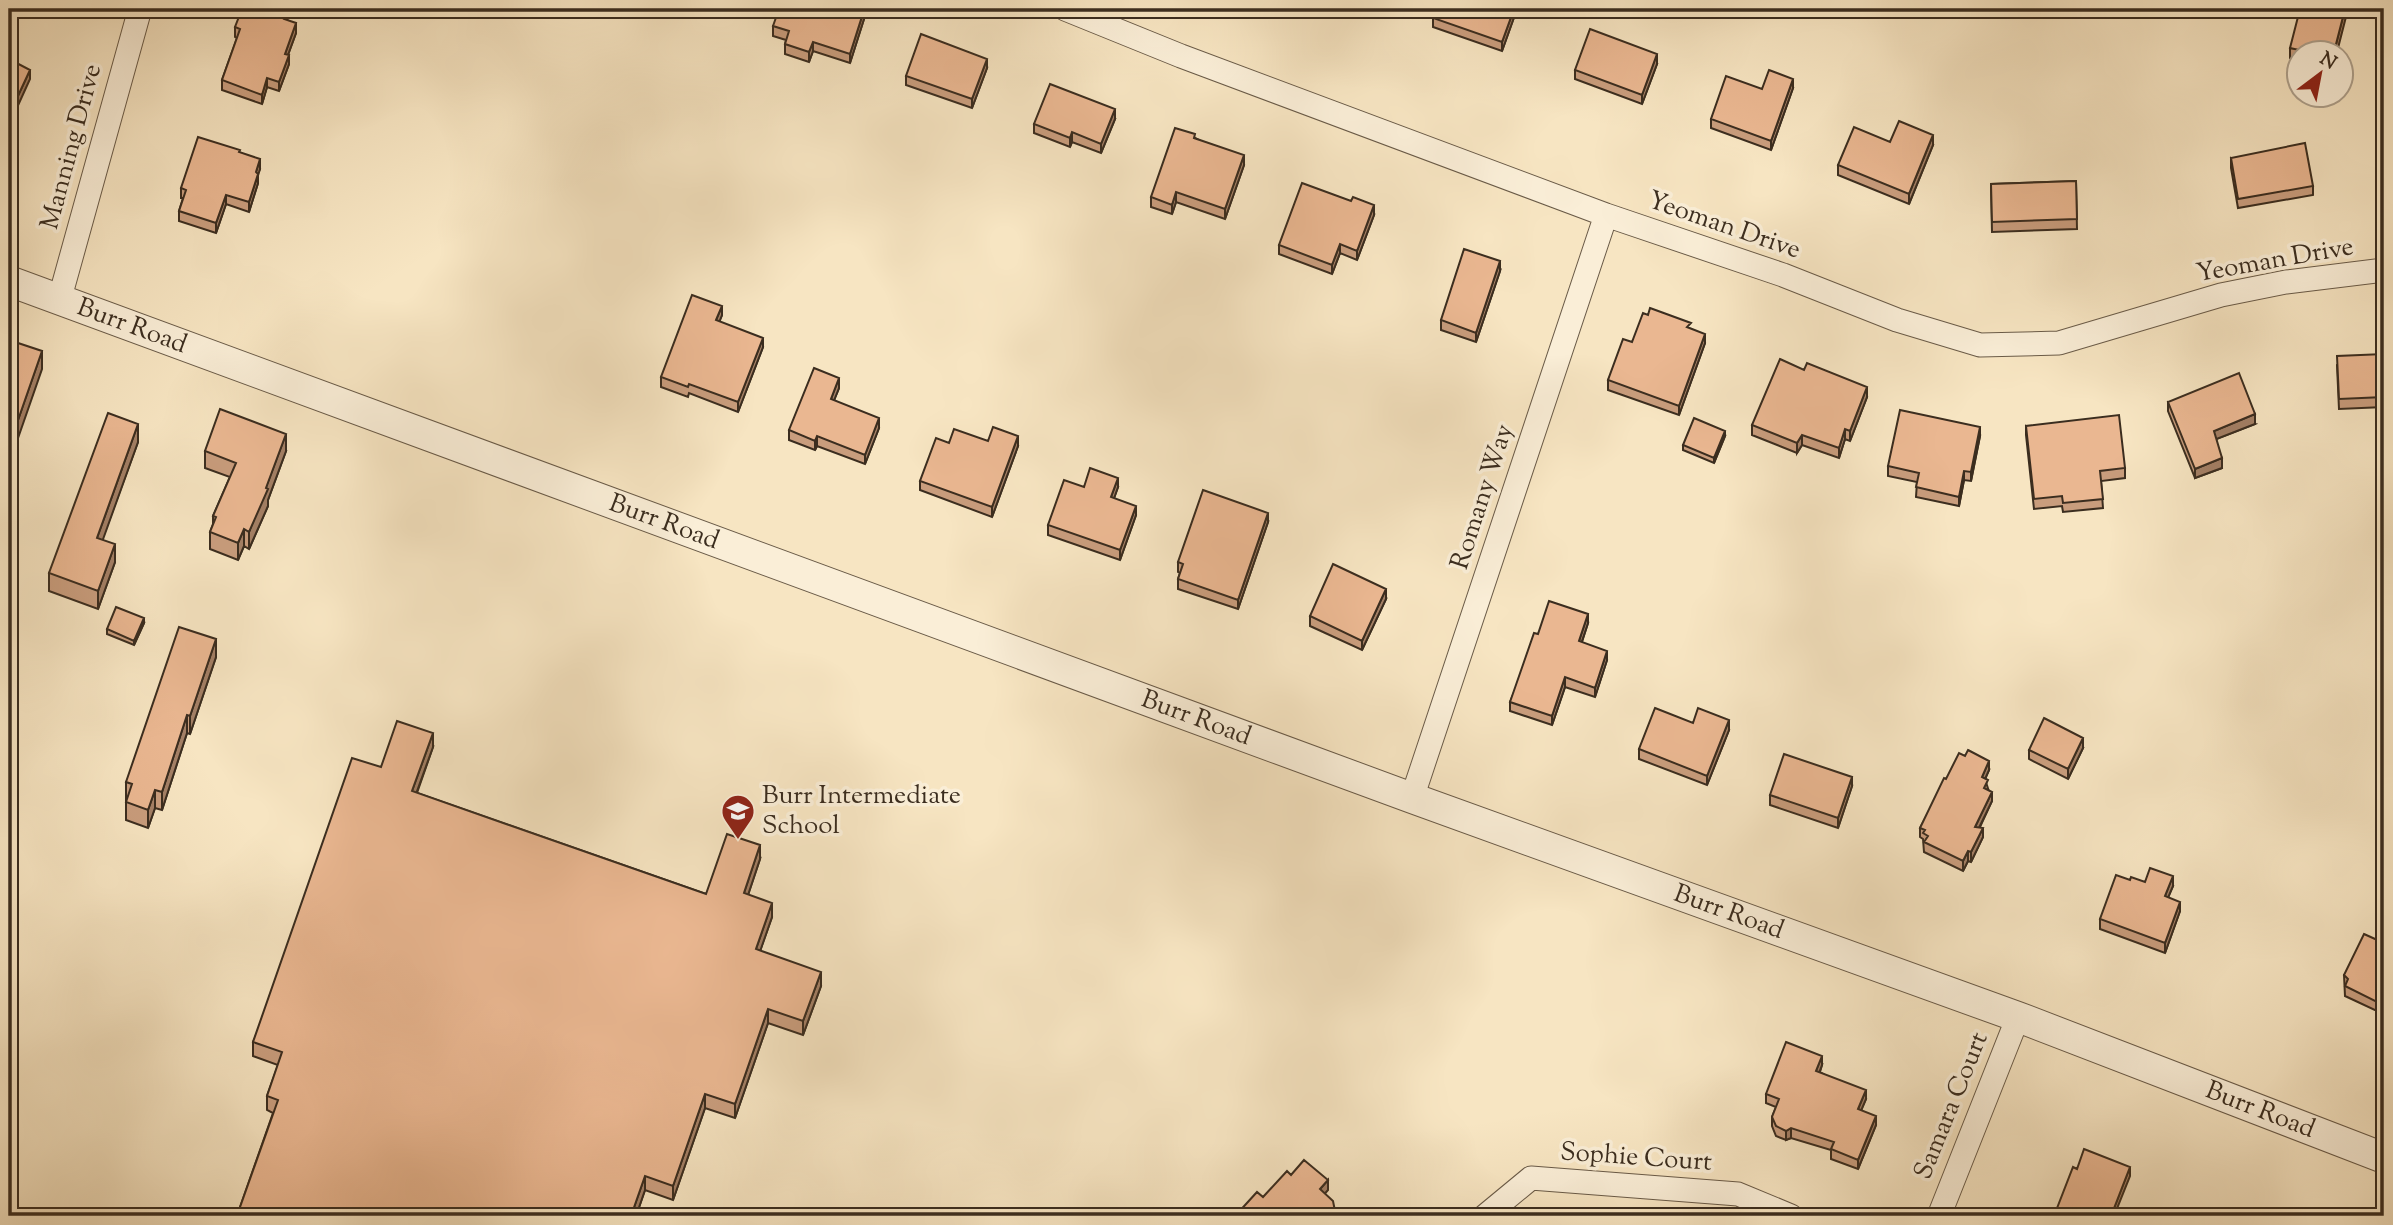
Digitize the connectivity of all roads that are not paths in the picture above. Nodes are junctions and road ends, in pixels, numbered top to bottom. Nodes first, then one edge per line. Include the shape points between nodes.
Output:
1 (139, 9) edge
2 (1065, 9) edge
3 (1606, 215) junction
4 (2384, 270) edge
5 (9, 281) edge
6 (59, 300) junction
7 (1412, 797) junction
8 (2018, 1017) junction
9 (2384, 1158) edge
10 (1485, 1216) edge
11 (1791, 1216) edge
12 (1939, 1216) edge

1 - 6 street, Manning Drive
2 - 3 street, Yeoman Drive
3 - 4 street, Yeoman Drive via 1783,275 1897,320 1980,345 2059,343 2221,295
3 - 7 street, Romany Way
5 - 6 street, Burr Road
6 - 7 street, Burr Road
7 - 8 street, Burr Road
8 - 9 street, Burr Road
8 - 12 street, Samara Court
10 - 11 street, Sophie Court via 1531,1178 1738,1194

